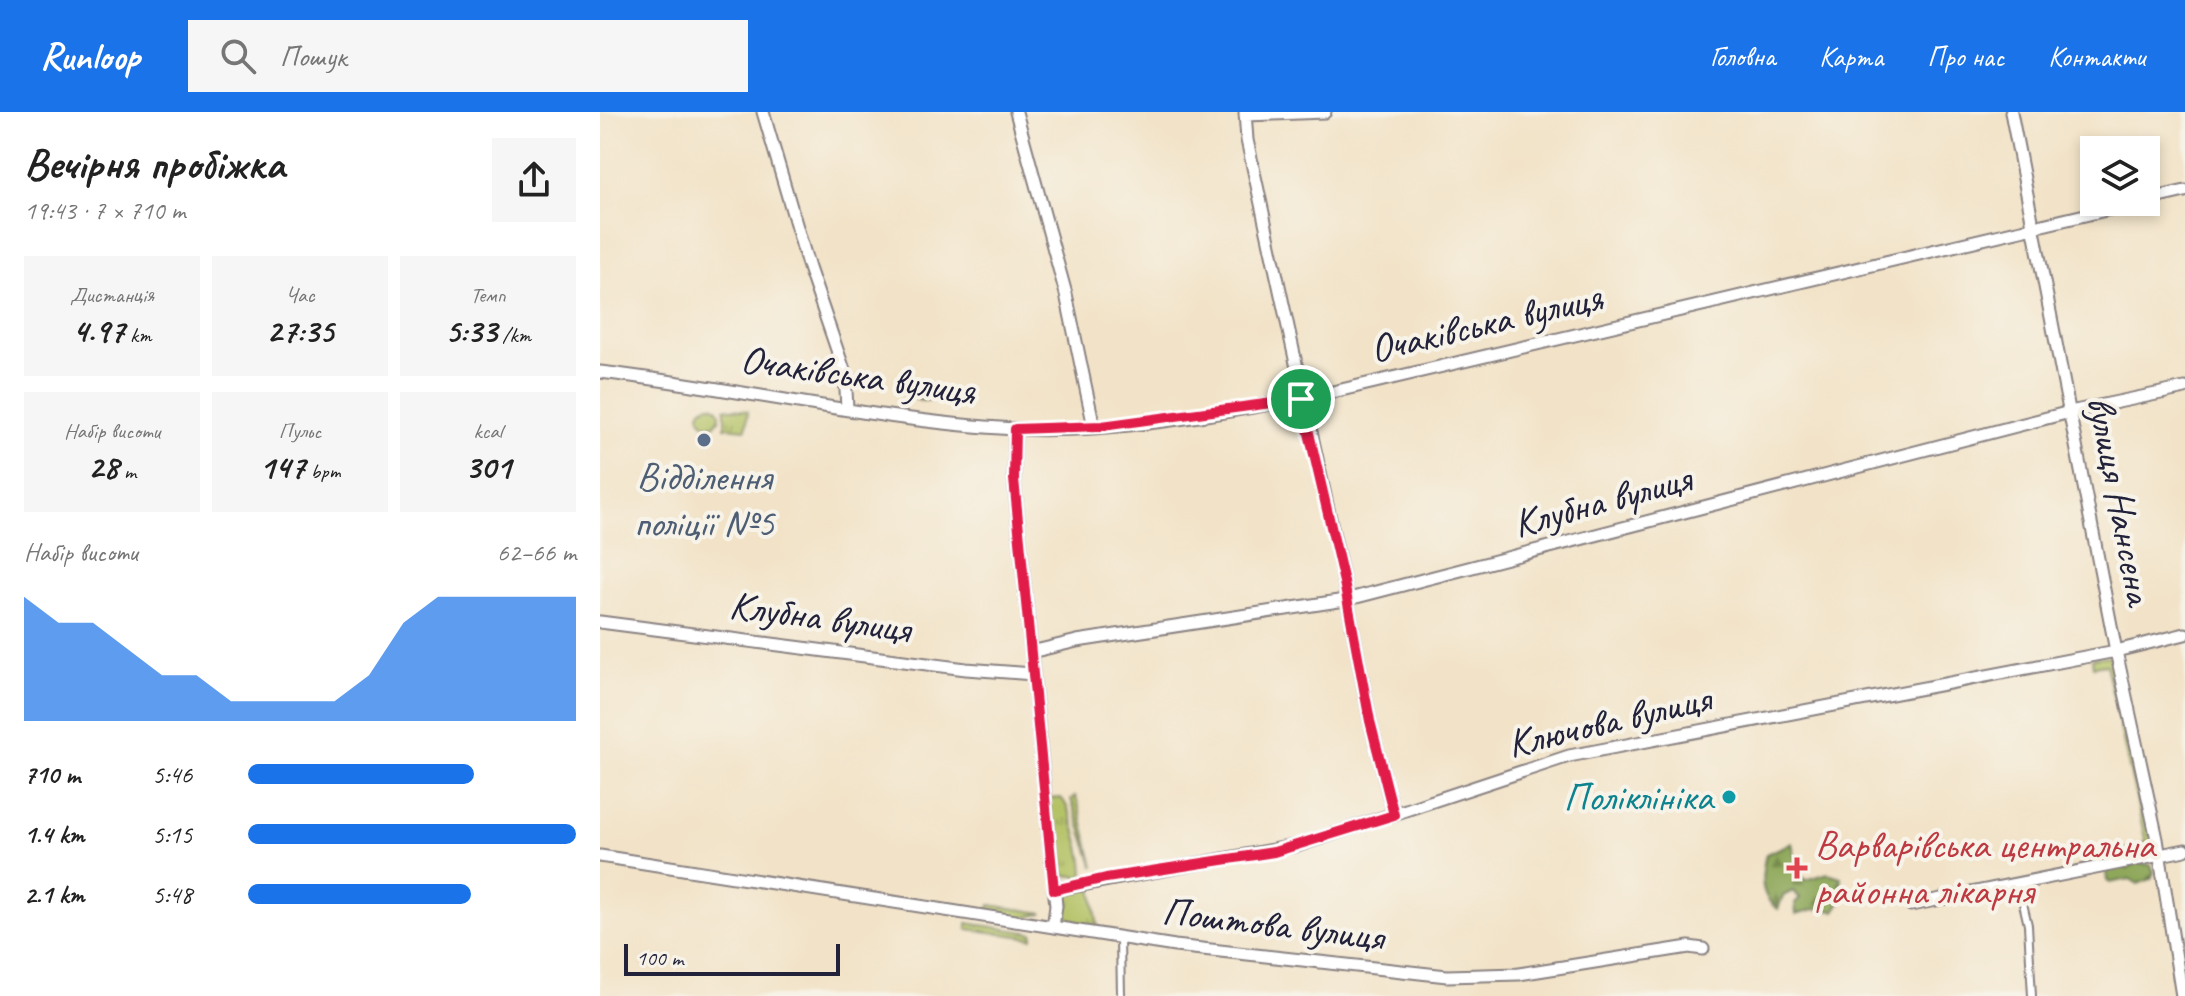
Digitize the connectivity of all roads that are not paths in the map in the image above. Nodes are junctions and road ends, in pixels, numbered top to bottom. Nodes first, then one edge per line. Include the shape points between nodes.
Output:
1 (763, 112) edge
2 (1016, 112) edge
3 (1325, 112) edge
4 (2011, 112) edge
5 (1245, 113) edge
6 (2185, 191) edge
7 (2160, 197) edge
8 (2080, 216) edge
9 (2032, 227) junction
10 (600, 372) edge
11 (2185, 388) edge
12 (1301, 399) junction
13 (847, 408) junction
14 (2070, 412) junction
15 (1094, 427) junction
16 (1015, 429) junction
17 (1345, 600) junction
18 (600, 622) edge
19 (2185, 634) edge
20 (2116, 651) junction
21 (1031, 652) junction
22 (1033, 674) junction
23 (1394, 815) junction
24 (2185, 850) edge
25 (2159, 854) junction
26 (600, 856) edge
27 (2018, 882) junction
28 (1054, 890) junction
29 (1911, 905) dead end
30 (1053, 927) junction
31 (1120, 938) junction
32 (1703, 949) dead end
33 (1121, 996) edge
34 (2032, 996) edge
35 (2182, 996) edge

1 - 13 street via 845,373
2 - 15 street via 1066,294
3 - 5 street
4 - 9 street, вулиця Нансена
5 - 12 street
6 - 7 street
8 - 9 street, Очаківська вулиця
9 - 12 street, Очаківська вулиця
9 - 14 street, вулиця Нансена
10 - 13 street, Очаківська вулиця
11 - 14 street, Клубна вулиця
12 - 15 street, Очаківська вулиця
12 - 17 street
13 - 16 street, Очаківська вулиця
14 - 17 street, Клубна вулиця
14 - 20 street, вулиця Нансена
15 - 16 street, Очаківська вулиця
16 - 21 street via 1014,479
17 - 21 street, Клубна вулиця
17 - 23 street
18 - 22 street, Клубна вулиця
19 - 20 street, Ключова вулиця
20 - 23 street, Ключова вулиця via 1569,756
20 - 25 street, вулиця Нансена
21 - 22 street
22 - 28 street
23 - 28 street, Ключова вулиця via 1274,852
24 - 25 street
25 - 27 street
25 - 35 street, вулиця Нансена
26 - 30 street, Поштова вулиця
27 - 29 street
27 - 34 lane via 2031,946
28 - 30 street
30 - 31 street, Поштова вулиця
31 - 32 street, Поштова вулиця via 1474,977
31 - 33 lane

